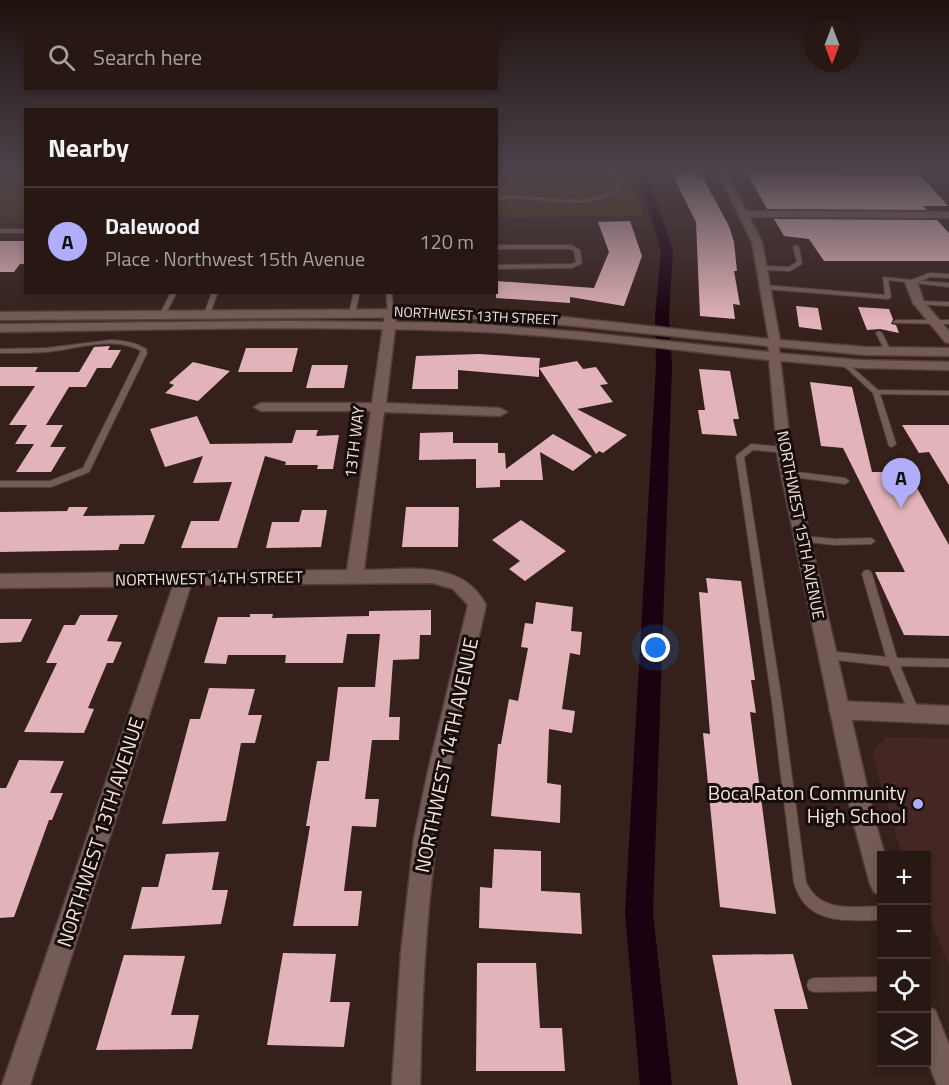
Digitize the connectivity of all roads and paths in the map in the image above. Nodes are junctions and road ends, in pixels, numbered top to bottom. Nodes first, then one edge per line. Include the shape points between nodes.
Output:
1 (747, 220) edge
2 (0, 231) edge
3 (24, 231) edge
4 (498, 247) edge
5 (796, 247) dead end
6 (498, 267) edge
7 (762, 268) junction
8 (949, 276) edge
9 (911, 282) junction
10 (949, 285) edge
11 (765, 286) junction
12 (173, 294) edge
13 (214, 294) edge
14 (357, 294) edge
15 (389, 294) edge
16 (919, 303) junction
17 (949, 304) edge
18 (352, 313) junction
19 (163, 314) junction
20 (207, 314) junction
21 (0, 315) edge
22 (390, 319) junction
23 (896, 322) dead end
24 (934, 322) junction
25 (949, 322) edge
26 (0, 328) edge
27 (879, 333) dead end
28 (949, 339) edge
29 (775, 350) junction
30 (0, 351) edge
31 (888, 351) junction
32 (949, 352) edge
33 (844, 363) junction
34 (949, 366) edge
35 (876, 392) junction
36 (949, 393) edge
37 (261, 407) dead end
38 (376, 407) junction
39 (500, 412) dead end
40 (892, 444) dead end
41 (784, 450) junction
42 (789, 474) junction
43 (845, 481) dead end
44 (0, 484) edge
45 (802, 539) junction
46 (871, 541) dead end
47 (867, 574) dead end
48 (418, 576) joint
49 (355, 577) junction
50 (183, 579) junction
51 (0, 580) edge
52 (827, 655) junction
53 (893, 662) junction
54 (949, 663) edge
55 (839, 710) junction
56 (915, 714) junction
57 (949, 715) edge
58 (877, 867) edge
59 (877, 913) edge
60 (877, 984) edge
61 (814, 985) dead end
62 (931, 1030) edge
63 (949, 1081) edge
64 (16, 1085) edge
65 (406, 1085) edge

1 - 7 street, NORTHWEST 15TH AVENUE via 757,242
2 - 3 lane
4 - 6 lane via 571,247 577,250 579,263
5 - 7 lane via 800,263 790,269
7 - 11 street, NORTHWEST 15TH AVENUE
8 - 9 lane via 930,275
9 - 10 lane
9 - 11 lane via 885,278 888,297
9 - 16 street
11 - 29 street, NORTHWEST 15TH AVENUE
12 - 19 lane
13 - 20 lane
14 - 18 lane
15 - 22 lane
16 - 17 lane
16 - 24 street
18 - 20 street, NORTHWEST 13TH STREET
18 - 22 street, NORTHWEST 13TH STREET
19 - 20 street, NORTHWEST 13TH STREET
19 - 21 street, NORTHWEST 13TH STREET
22 - 26 street, NORTHWEST 13TH STREET
22 - 29 street, NORTHWEST 13TH STREET via 688,348
22 - 29 street, NORTHWEST 13TH STREET via 504,316 685,333
22 - 38 street, 13TH WAY
23 - 24 lane
24 - 25 lane
24 - 28 street
27 - 31 lane
29 - 31 street, NORTHWEST 13TH STREET
29 - 33 street, NORTHWEST 13TH STREET
29 - 41 street, NORTHWEST 15TH AVENUE
30 - 44 lane via 119,343 144,350 86,470 51,484
31 - 32 street, NORTHWEST 13TH STREET
33 - 34 street, NORTHWEST 13TH STREET
33 - 35 lane
35 - 36 lane
35 - 40 lane
37 - 38 street
38 - 39 street
38 - 49 street, 13TH WAY
41 - 42 street, NORTHWEST 15TH AVENUE
41 - 59 lane via 751,447 740,456 800,883 804,895 820,909
42 - 43 lane
42 - 45 street, NORTHWEST 15TH AVENUE
45 - 46 lane
45 - 52 street, NORTHWEST 15TH AVENUE
47 - 53 lane
48 - 49 street, NORTHWEST 14TH STREET
48 - 65 street, NORTHWEST 14TH AVENUE via 453,579 469,589 477,605 437,779 421,870 410,980
49 - 50 street, NORTHWEST 14TH STREET
50 - 51 street, NORTHWEST 14TH STREET
50 - 64 street, NORTHWEST 13TH AVENUE
52 - 53 lane
52 - 55 street, NORTHWEST 15TH AVENUE
53 - 54 lane
53 - 56 lane
55 - 56 street
55 - 58 street, NORTHWEST 15TH AVENUE
56 - 57 street
60 - 61 lane
62 - 63 street

